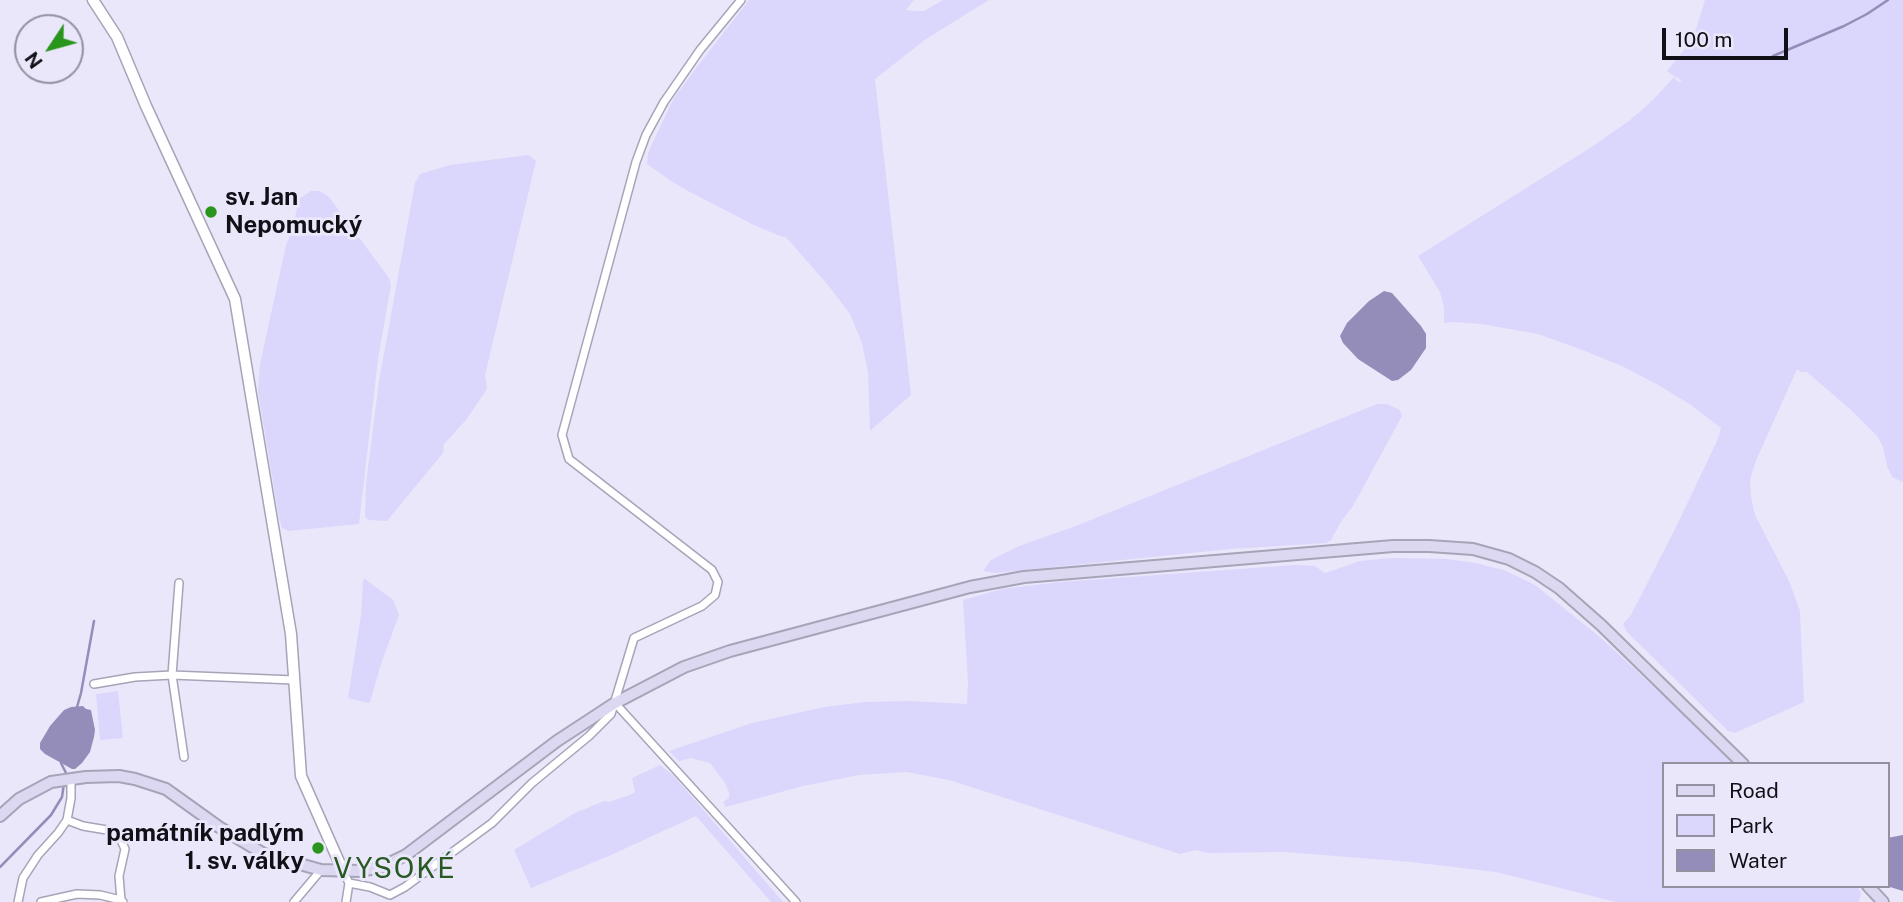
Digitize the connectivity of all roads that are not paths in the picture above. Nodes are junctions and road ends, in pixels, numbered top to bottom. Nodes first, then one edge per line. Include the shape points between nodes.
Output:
1 (93, 0) edge
2 (741, 0) edge
3 (179, 583) dead end
4 (172, 675) junction
5 (294, 680) junction
6 (94, 684) dead end
7 (615, 703) junction
8 (184, 757) dead end
9 (1741, 762) edge
10 (71, 778) junction
11 (0, 816) edge
12 (67, 820) junction
13 (321, 870) junction
14 (343, 872) junction
15 (349, 883) junction
16 (1870, 888) edge
17 (122, 901) edge
18 (18, 902) edge
19 (41, 902) edge
20 (294, 902) edge
21 (345, 902) edge
22 (796, 902) edge
23 (1883, 902) edge

1 - 5 street via 117,37 235,299 291,634
2 - 7 street via 700,50 646,135 566,412 562,435 569,459 712,570 718,582 715,595 702,606 634,638
3 - 4 street
4 - 5 street
4 - 6 street
4 - 8 street
5 - 14 street via 300,776
7 - 9 main road via 684,667 730,651 970,587 1024,577 1429,546 1509,559 1559,588
7 - 14 main road via 407,855 381,867
7 - 15 street via 611,714 589,736 492,823 405,887 390,895
7 - 22 street
10 - 11 main road via 33,790
10 - 12 street
10 - 13 main road via 119,776 166,789 264,854
12 - 17 street via 113,831 120,838 125,849 119,876
12 - 18 street via 23,878
13 - 14 main road
13 - 20 street
14 - 15 street
15 - 21 street
16 - 23 main road
17 - 19 street via 77,894

